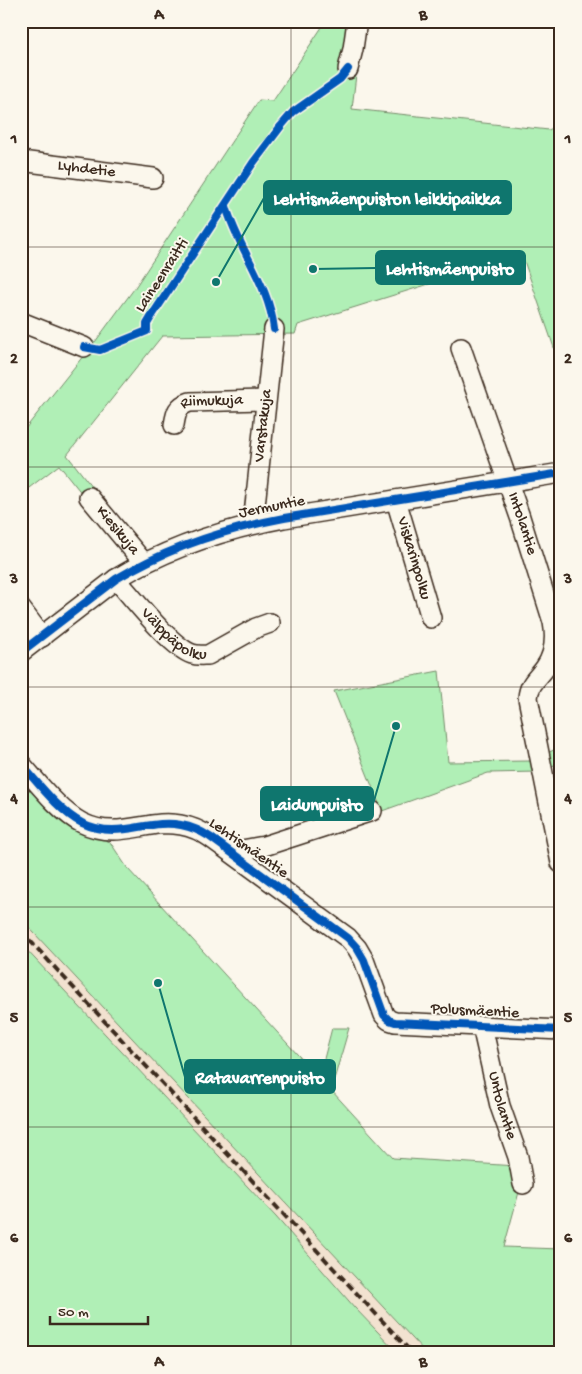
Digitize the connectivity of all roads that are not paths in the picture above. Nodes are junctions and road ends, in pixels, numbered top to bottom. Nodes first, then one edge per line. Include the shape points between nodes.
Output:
1 (357, 21) edge
2 (348, 68) dead end
3 (21, 161) edge
4 (153, 178) dead end
5 (21, 322) edge
6 (274, 329) dead end
7 (84, 347) dead end
8 (461, 348) dead end
9 (266, 400) junction
10 (174, 425) dead end
11 (561, 474) edge
12 (507, 481) junction
13 (89, 497) dead end
14 (396, 500) junction
15 (253, 524) junction
16 (144, 564) junction
17 (116, 579) junction
18 (21, 609) edge
19 (431, 618) dead end
20 (270, 623) dead end
21 (42, 637) junction
22 (21, 652) edge
23 (21, 764) edge
24 (372, 811) dead end
25 (231, 852) junction
26 (561, 863) edge
27 (389, 1020) joint
28 (482, 1026) junction
29 (561, 1030) edge
30 (523, 1184) dead end

1 - 2 street
3 - 4 street, Lyhdetie
5 - 7 street
6 - 9 street, Varstakuja
8 - 12 street, Intolantie
9 - 10 street, Riimukuja via 182,404
9 - 15 street, Varstakuja
11 - 12 street, Jermuntie
12 - 14 street, Jermuntie
12 - 26 street, Intolantie via 554,632 550,659 531,685 528,698
13 - 16 street, Kiesikuja
14 - 15 street, Jermuntie
14 - 19 street, Viskarinpolku
15 - 16 street, Jermuntie
16 - 17 street, Jermuntie
17 - 20 street, Välppäpolku via 175,644 192,654 208,655
17 - 21 street, Jermuntie
18 - 21 street
21 - 22 street, Jermuntie
23 - 25 street, Lehtismäentie via 82,823 112,830 180,824 196,829
24 - 25 street via 264,846
25 - 27 street, Lehtismäentie via 348,938 364,960 384,1015
27 - 28 street, Polusmäentie
28 - 29 street, Polusmäentie
28 - 30 street, Untolantie via 500,1106 518,1157

